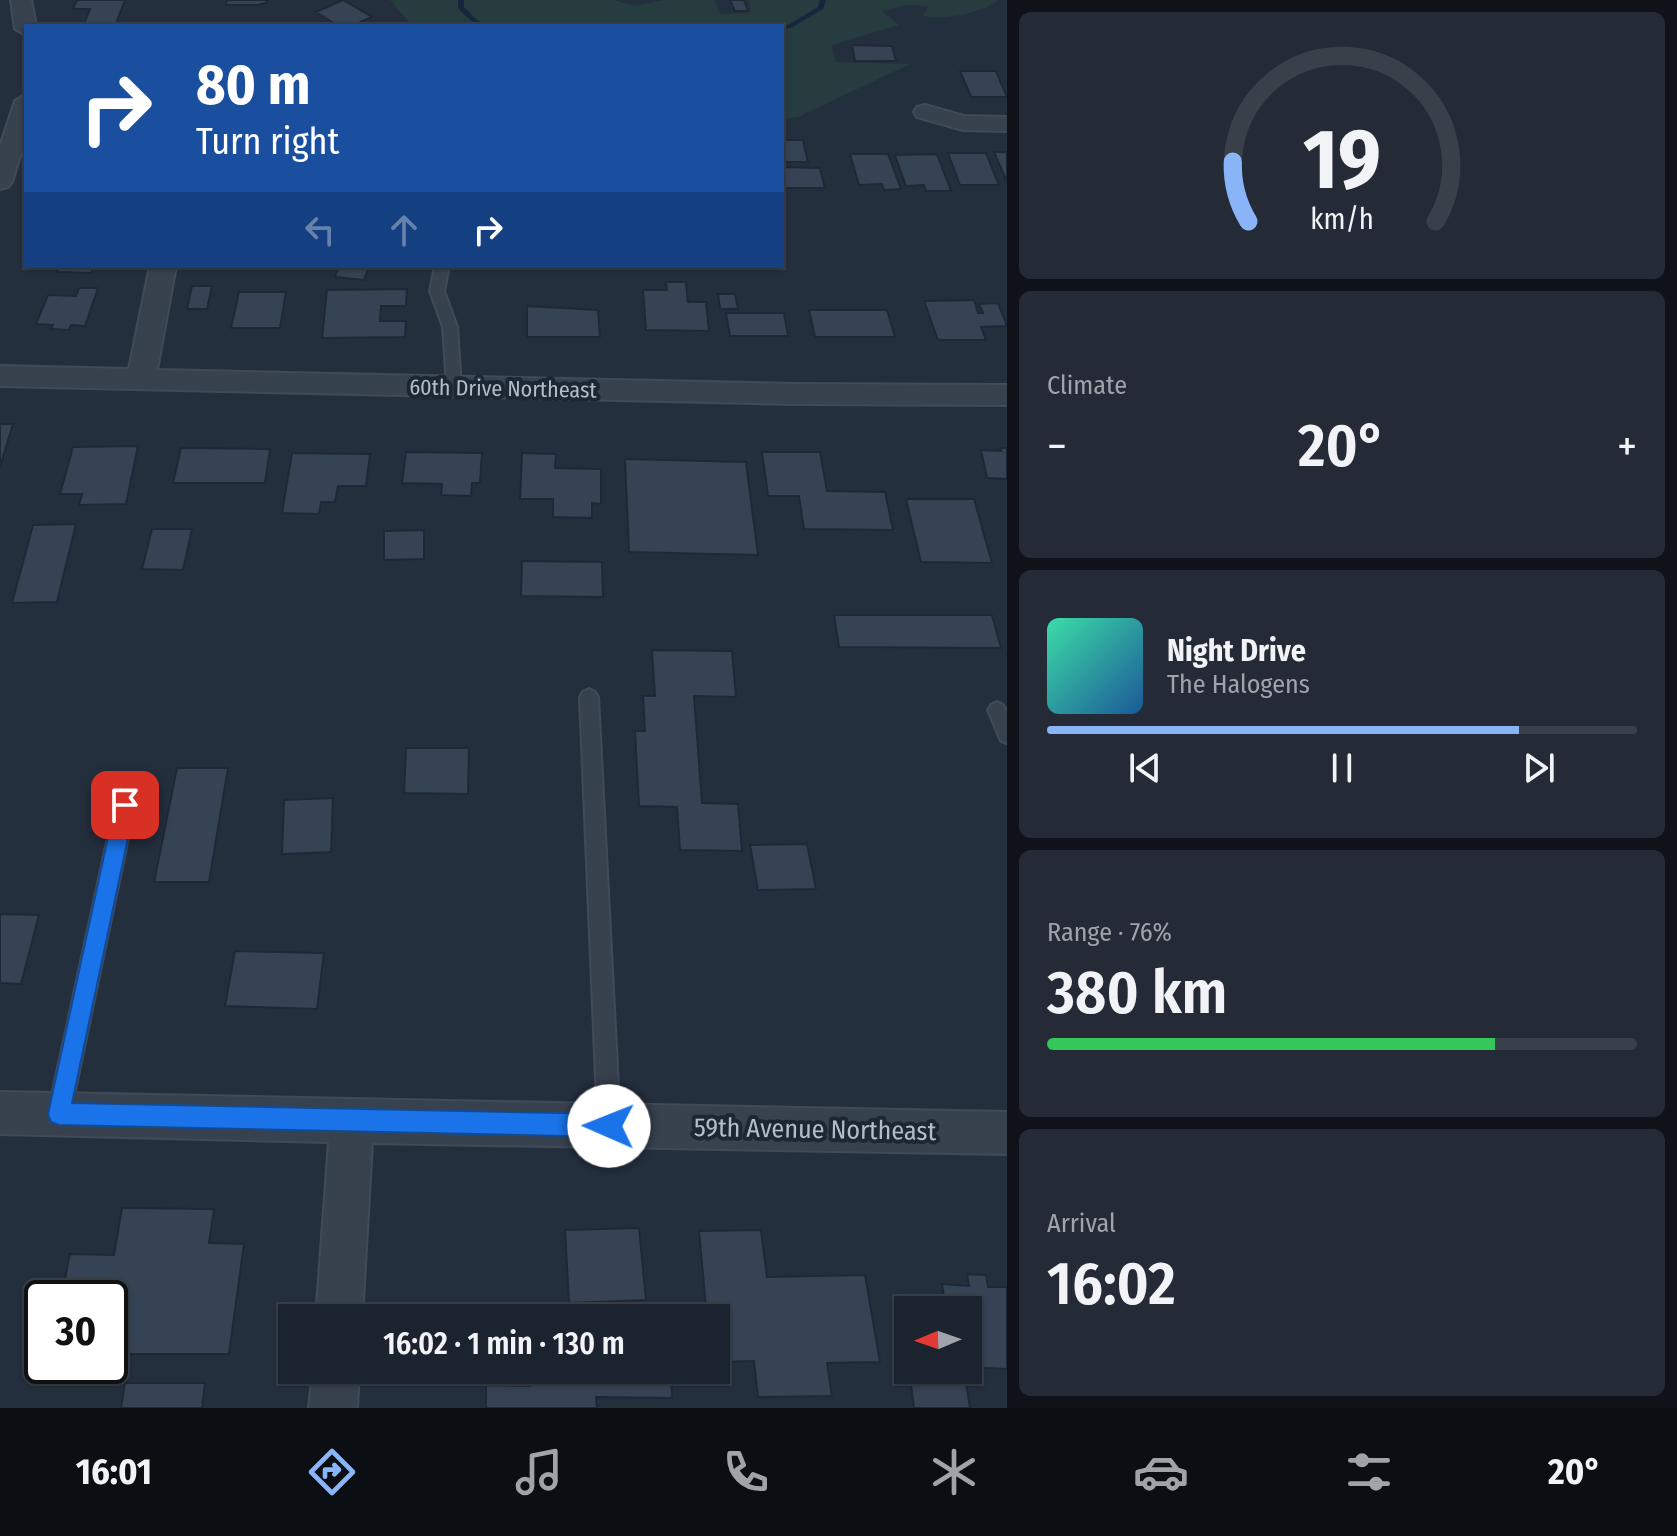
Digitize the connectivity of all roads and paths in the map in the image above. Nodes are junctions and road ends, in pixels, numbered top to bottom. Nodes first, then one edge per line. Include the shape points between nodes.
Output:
1 (21, 0) edge
2 (25, 24) edge
3 (24, 107) edge
4 (925, 112) dead end
5 (1007, 124) edge
6 (0, 182) edge
7 (163, 268) edge
8 (442, 268) edge
9 (0, 376) edge
10 (141, 380) junction
11 (454, 387) junction
12 (1007, 395) edge
13 (589, 697) dead end
14 (997, 710) dead end
15 (1007, 735) edge
16 (125, 805) dead end
17 (0, 1113) edge
18 (59, 1114) junction
19 (352, 1122) junction
20 (609, 1126) junction
21 (1007, 1133) edge
22 (340, 1304) edge
23 (335, 1384) edge
24 (333, 1408) edge

1 - 2 street
3 - 6 street
4 - 5 street via 963,123
7 - 10 street
8 - 11 lane via 437,291 450,327
9 - 10 street, 60th Drive Northeast
10 - 11 street, 60th Drive Northeast
11 - 12 street, 60th Drive Northeast
13 - 20 lane
14 - 15 lane
16 - 18 lane
17 - 18 street, 59th Avenue Northeast
18 - 19 street, 59th Avenue Northeast
19 - 20 street, 59th Avenue Northeast
19 - 22 street
20 - 21 street, 59th Avenue Northeast
23 - 24 street

